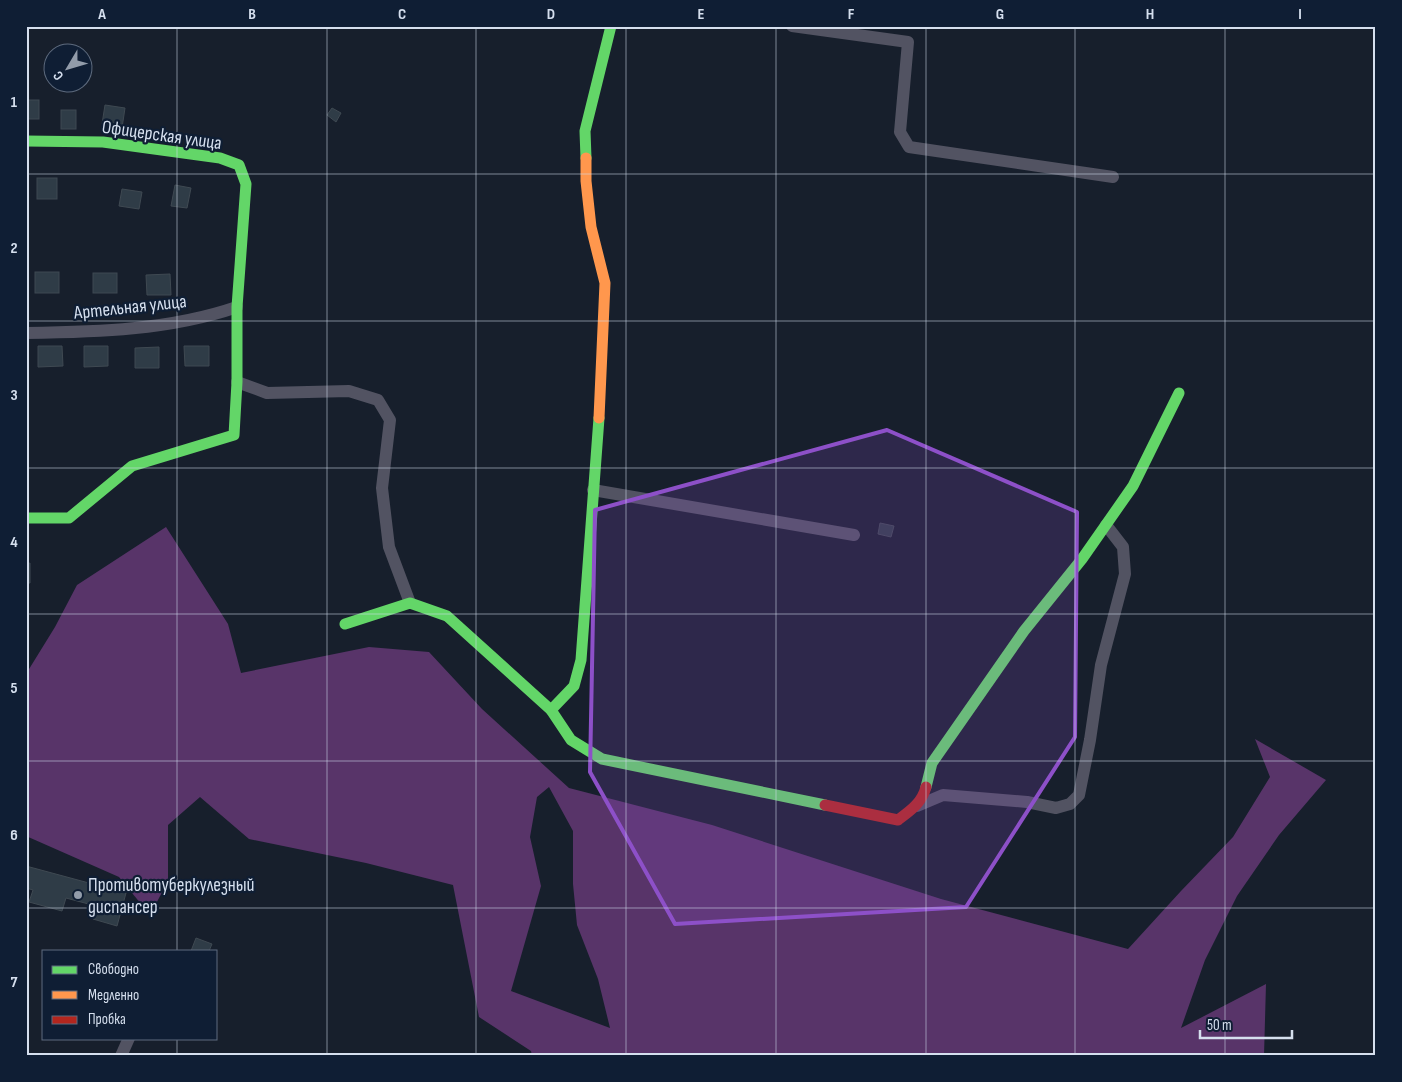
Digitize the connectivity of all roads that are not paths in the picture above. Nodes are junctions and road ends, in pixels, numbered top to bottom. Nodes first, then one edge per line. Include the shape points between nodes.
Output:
1 (611, 26) edge
2 (792, 26) edge
3 (26, 141) edge
4 (1113, 176) dead end
5 (237, 307) junction
6 (26, 333) edge
7 (238, 382) junction
8 (1179, 393) dead end
9 (593, 490) junction
10 (26, 518) edge
11 (1106, 525) junction
12 (854, 535) dead end
13 (410, 602) junction
14 (345, 624) dead end
15 (551, 710) junction
16 (917, 806) junction
17 (128, 1040) edge
18 (121, 1056) edge

1 - 9 street via 585,131 591,227 605,283
2 - 4 street via 908,42 900,132 909,147
3 - 5 street, Офицерская улица via 103,142 220,158 239,165 246,184
5 - 6 street, Артельная улица via 154,326
5 - 7 street
7 - 10 street via 234,434 132,466 69,518
7 - 13 street via 267,393 349,391 378,400 390,420 382,488 389,547
8 - 11 street via 1133,486
9 - 12 street
9 - 15 street via 581,660 574,686
11 - 16 street via 1024,631 932,763 925,792
11 - 16 street via 1123,548 1124,574 1101,665 1079,795 1070,804 1056,808 1027,802 943,795
13 - 14 street
13 - 15 street via 447,616
15 - 16 street via 571,740 602,759 898,820
17 - 18 street

